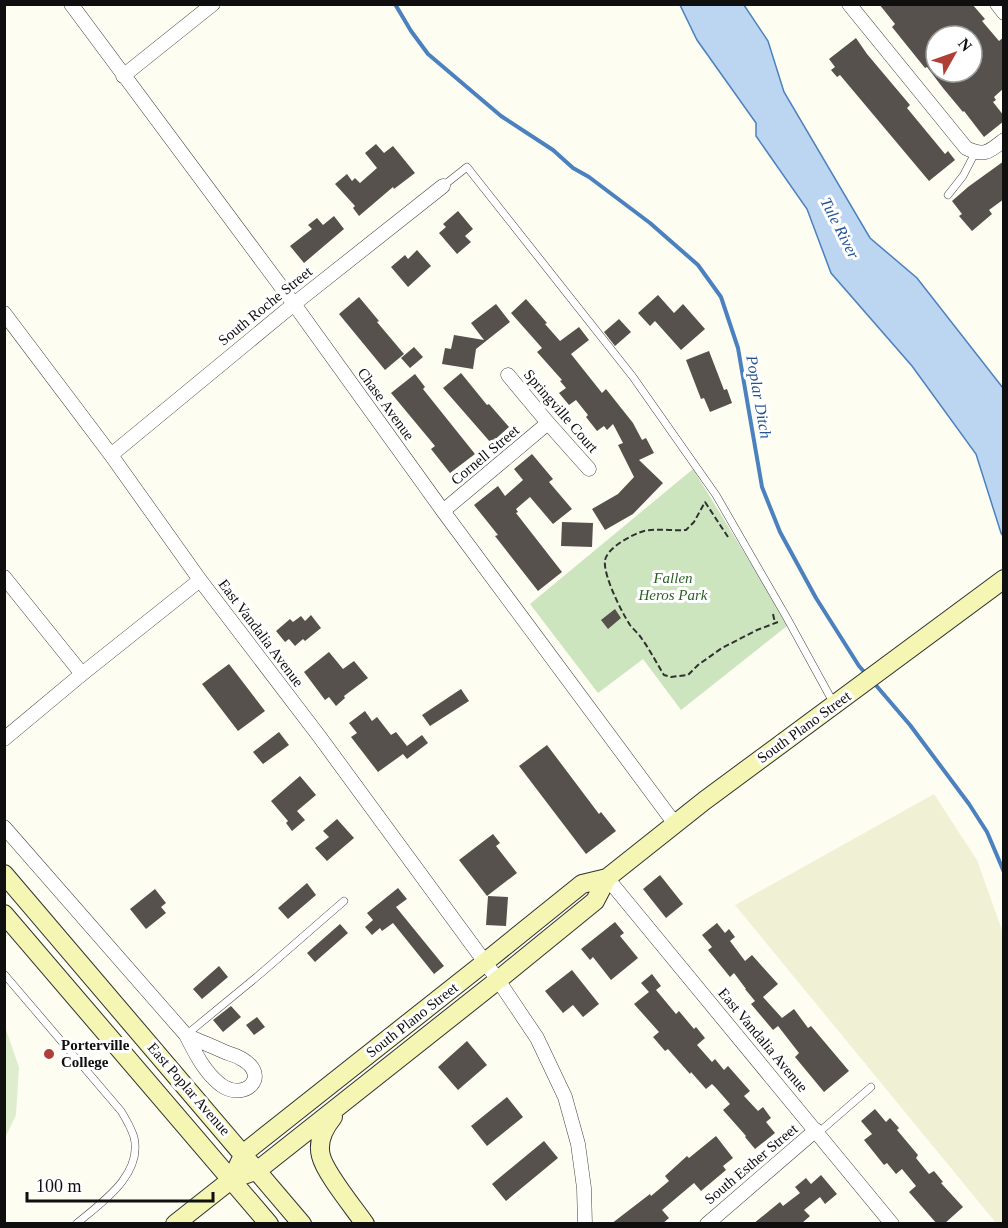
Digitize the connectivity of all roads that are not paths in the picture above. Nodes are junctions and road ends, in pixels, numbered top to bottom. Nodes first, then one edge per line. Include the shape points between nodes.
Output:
1 (71, 4) edge
2 (213, 4) edge
3 (849, 4) edge
4 (997, 4) edge
5 (1004, 13) edge
6 (123, 76) junction
7 (1004, 140) edge
8 (971, 150) junction
9 (443, 186) joint
10 (948, 195) dead end
11 (294, 304) junction
12 (4, 314) edge
13 (508, 375) dead end
14 (548, 423) junction
15 (111, 455) junction
16 (589, 469) dead end
17 (443, 511) junction
18 (4, 577) edge
19 (1004, 579) edge
20 (200, 580) junction
21 (82, 674) junction
22 (842, 699) junction
23 (4, 739) edge
24 (675, 824) junction
25 (4, 827) edge
26 (4, 874) edge
27 (607, 878) junction
28 (344, 901) dead end
29 (4, 914) edge
30 (492, 972) junction
31 (4, 974) edge
32 (186, 1035) junction
33 (871, 1087) dead end
34 (350, 1097) junction
35 (817, 1132) junction
36 (244, 1153) junction
37 (258, 1170) junction
38 (231, 1179) junction
39 (76, 1224) edge
40 (175, 1224) edge
41 (269, 1224) edge
42 (303, 1224) edge
43 (365, 1224) edge
44 (585, 1224) edge
45 (707, 1224) edge
46 (892, 1224) edge

1 - 6 street, Chase Avenue
2 - 6 street
3 - 8 street
4 - 5 street
6 - 11 street, Chase Avenue
7 - 8 street via 985,153
8 - 10 lane via 963,176
9 - 11 street, South Roche Street
9 - 22 lane via 467,167 633,377 716,495 787,618
11 - 15 street, South Roche Street
11 - 17 street, Chase Avenue
12 - 15 street, East Vandalia Avenue
13 - 14 street, Springville Court
14 - 16 street, Springville Court
14 - 17 street, Cornell Street
15 - 20 street, East Vandalia Avenue
17 - 24 street, Chase Avenue
18 - 21 street
19 - 22 main road, South Plano Street
20 - 21 street
20 - 30 street, East Vandalia Avenue via 320,736
21 - 23 street
22 - 24 main road, South Plano Street
24 - 27 main road, South Plano Street
25 - 32 street, East Poplar Avenue
26 - 36 main road, East Poplar Avenue
27 - 30 main road, South Plano Street via 582,884
27 - 35 street, East Vandalia Avenue
28 - 32 lane
29 - 38 main road, East Poplar Avenue
30 - 34 main road, South Plano Street
30 - 36 main road, South Plano Street
30 - 44 street, East Vandalia Avenue via 537,1038 565,1097 578,1144
31 - 39 lane via 121,1111 134,1139 132,1164 125,1177
32 - 32 street, East Poplar Avenue via 242,1058 254,1070 252,1085 240,1091 221,1084 200,1061
33 - 35 lane, South Esther Street
34 - 37 main road, South Plano Street
34 - 43 main road via 327,1124 321,1137 321,1156
35 - 45 street, South Esther Street
35 - 46 street, East Vandalia Avenue
36 - 37 main road, East Poplar Avenue
36 - 38 main road, South Plano Street
37 - 38 main road, South Plano Street
37 - 42 main road, East Poplar Avenue
38 - 40 main road, South Plano Street
38 - 41 main road, East Poplar Avenue

